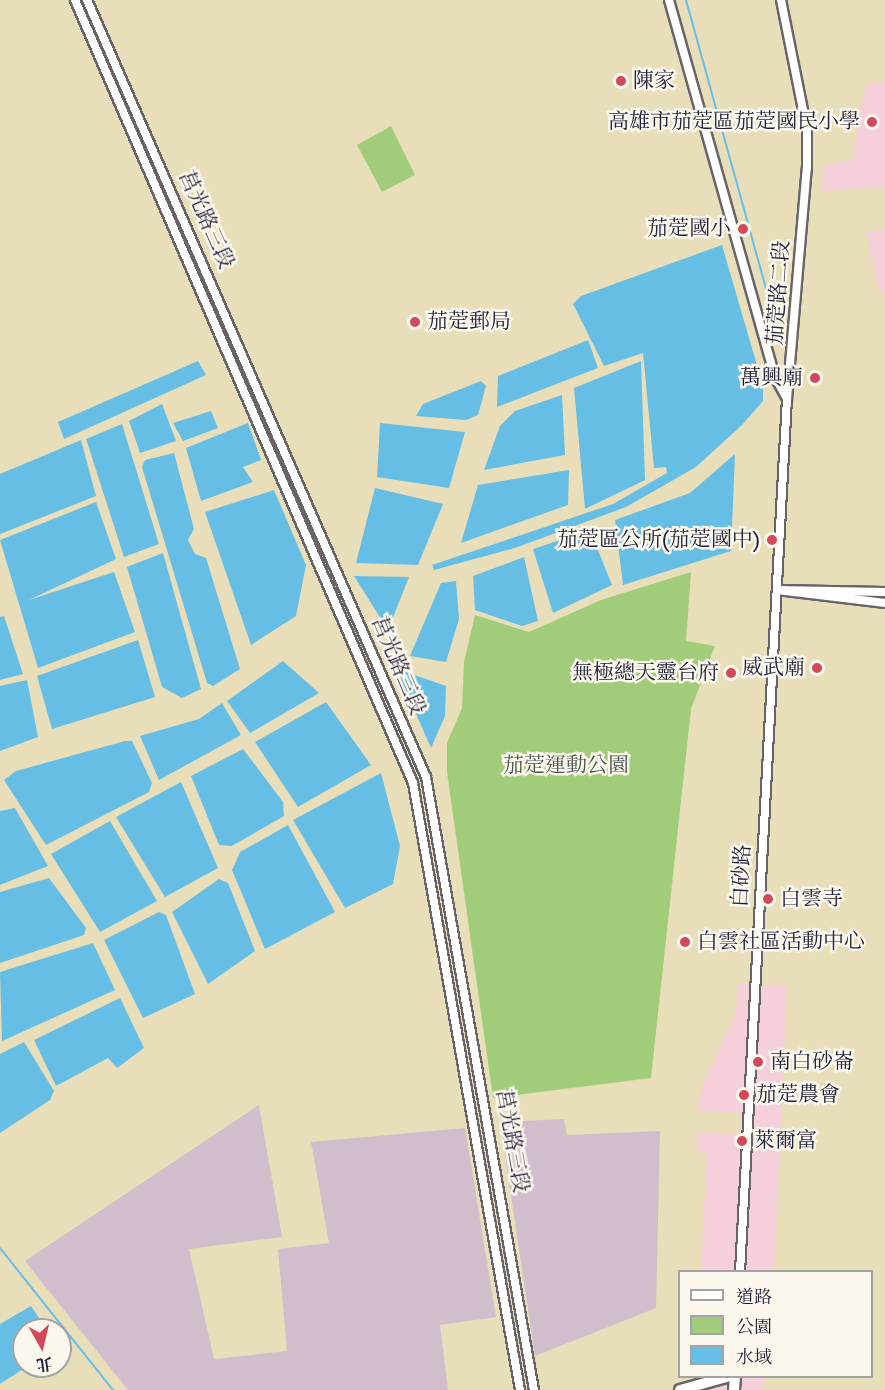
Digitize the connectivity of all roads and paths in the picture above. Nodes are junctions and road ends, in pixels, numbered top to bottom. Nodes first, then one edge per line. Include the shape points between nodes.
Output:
1 (75, 0) edge
2 (87, 0) edge
3 (669, 0) edge
4 (781, 0) edge
5 (787, 399) junction
6 (777, 590) junction
7 (885, 592) edge
8 (885, 603) edge
9 (740, 1270) edge
10 (725, 1378) edge
11 (520, 1390) edge
12 (534, 1390) edge
13 (680, 1390) edge

1 - 11 street, 莒光路三段 via 413,783
2 - 12 street, 莒光路三段 via 426,777
3 - 5 street via 775,376
4 - 5 street, 茄萣路二段 via 807,140
5 - 6 street, 茄萣路二段
6 - 7 street via 794,586
6 - 8 street
6 - 9 street, 白砂路
10 - 13 main road

